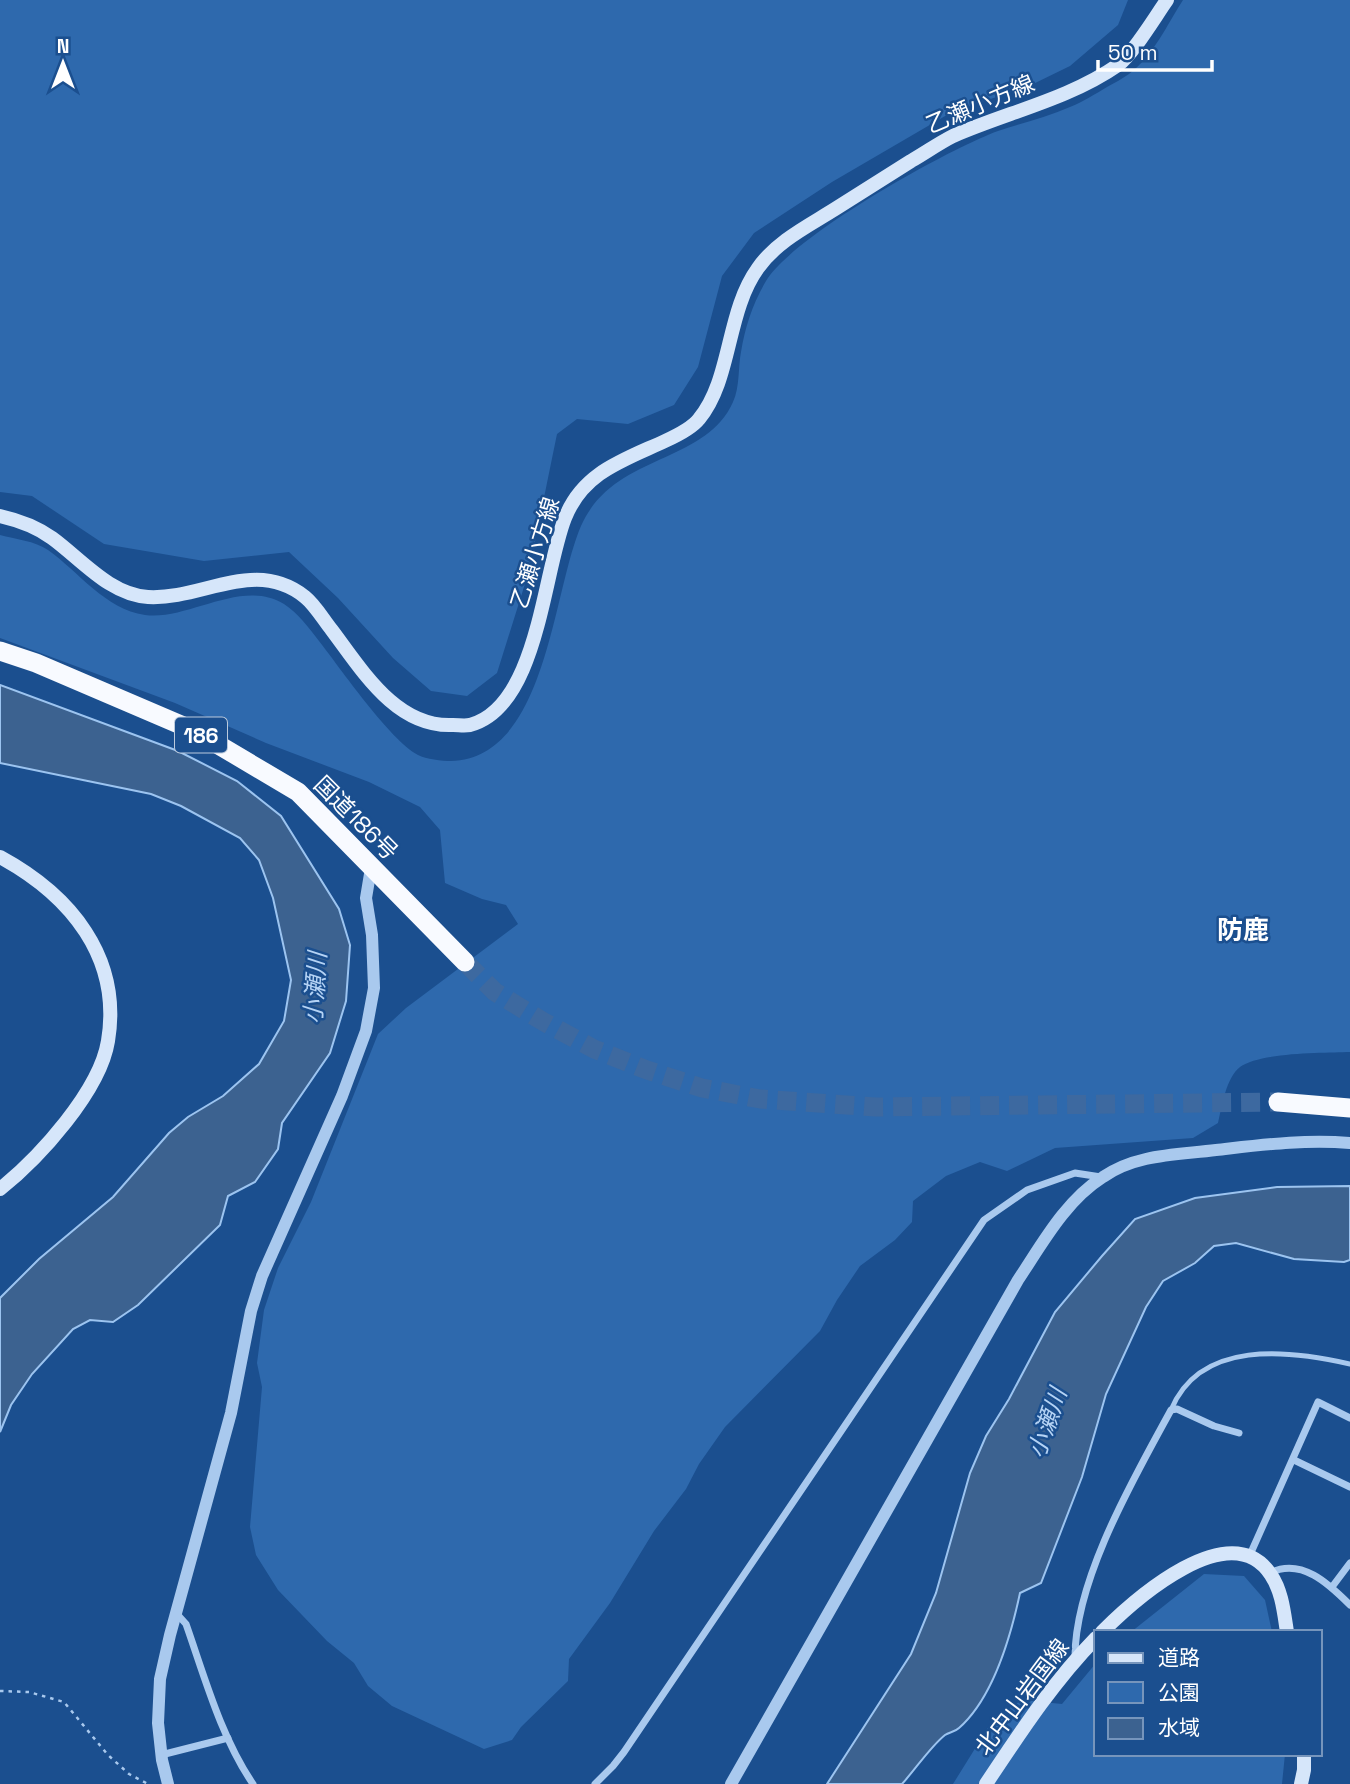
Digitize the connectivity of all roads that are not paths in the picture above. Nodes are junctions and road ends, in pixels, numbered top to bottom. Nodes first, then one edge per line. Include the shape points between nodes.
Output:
1 (1167, 0) edge
2 (0, 516) edge
3 (0, 651) edge
4 (0, 857) edge
5 (371, 868) junction
6 (466, 962) tunnel mouth
7 (1278, 1101) tunnel mouth
8 (1350, 1108) edge
9 (1350, 1143) edge
10 (1101, 1177) junction
11 (0, 1189) edge
12 (1350, 1364) edge
13 (1171, 1410) junction
14 (1350, 1418) edge
15 (1239, 1433) dead end
16 (1294, 1460) junction
17 (1350, 1487) edge
18 (1249, 1557) junction
19 (1350, 1563) edge
20 (1270, 1573) junction
21 (1332, 1587) junction
22 (1350, 1605) edge
23 (177, 1614) junction
24 (1104, 1630) edge
25 (1287, 1630) edge
26 (1094, 1640) edge
27 (1075, 1660) junction
28 (228, 1738) junction
29 (161, 1755) junction
30 (1304, 1756) edge
31 (168, 1784) edge
32 (253, 1784) edge
33 (595, 1784) edge
34 (731, 1784) edge
35 (986, 1784) edge
36 (1301, 1784) edge

1 - 2 main road, 乙瀬小方線 via 1122,63 1071,91 949,138 784,240 766,258 739,302 716,388 698,421 606,468 580,489 565,517 526,664 501,704 470,725 422,722 399,709 308,599 284,584 259,579 145,597 104,579 49,535
3 - 5 highway, 国道186号 / 186 via 195,731 250,762 298,792
4 - 11 main road via 41,884 82,925 95,944 105,973 109,1011 108,1041 90,1085 53,1138
5 - 6 highway, 国道186号 / 186
5 - 23 street via 366,898 374,988 366,1031 262,1276
7 - 8 highway
9 - 10 street via 1276,1143 1146,1158
10 - 33 street via 1075,1173 1027,1190 984,1220 624,1752
10 - 34 street via 1054,1226 1018,1280
12 - 13 lane via 1314,1356 1257,1353 1215,1362 1191,1380
13 - 15 street
13 - 27 street via 1122,1499 1103,1545 1076,1632
14 - 16 street via 1318,1402
16 - 17 street
16 - 18 street
18 - 20 main road
18 - 24 main road, 北中山岩国線 via 1229,1553 1188,1564
19 - 21 street
20 - 21 street via 1297,1569
20 - 25 main road
21 - 22 street
23 - 28 street via 186,1624
23 - 29 street via 160,1679
26 - 27 main road, 北中山岩国線
27 - 35 main road, 北中山岩国線
28 - 29 street
28 - 32 street
29 - 31 street
30 - 36 main road

